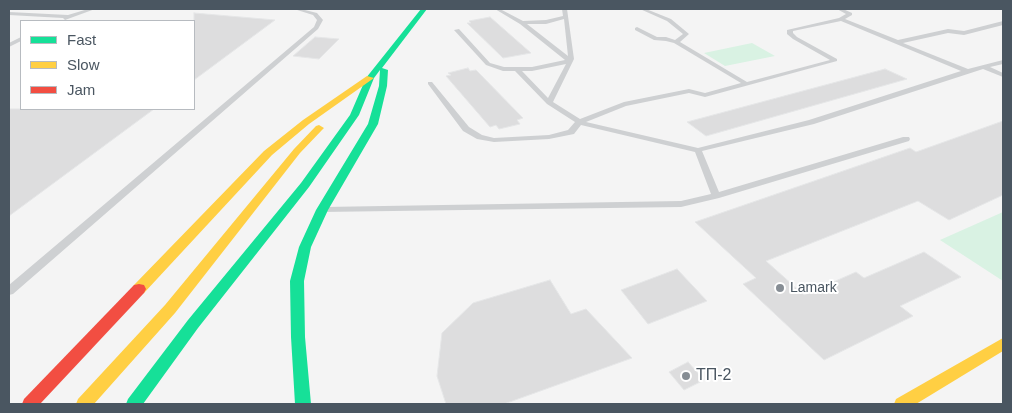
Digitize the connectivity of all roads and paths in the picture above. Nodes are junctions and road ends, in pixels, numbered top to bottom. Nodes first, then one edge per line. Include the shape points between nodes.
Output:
1 (52, 9) edge
2 (92, 9) edge
3 (296, 9) edge
4 (424, 9) edge
5 (497, 9) edge
6 (644, 9) edge
7 (653, 9) edge
8 (839, 9) edge
9 (565, 13) edge
10 (9, 14) edge
11 (38, 15) junction
12 (69, 17) junction
13 (840, 19) junction
14 (61, 20) edge
15 (522, 23) junction
16 (1003, 23) edge
17 (637, 29) dead end
18 (457, 30) dead end
19 (676, 42) junction
20 (898, 42) junction
21 (385, 59) junction
22 (570, 61) junction
23 (1003, 62) edge
24 (984, 67) junction
25 (518, 70) junction
26 (967, 71) junction
27 (1003, 75) edge
28 (370, 78) junction
29 (430, 83) dead end
30 (746, 84) junction
31 (358, 86) junction
32 (549, 103) junction
33 (579, 122) junction
34 (906, 139) dead end
35 (698, 150) junction
36 (716, 196) junction
37 (322, 210) junction
38 (9, 291) edge
39 (1003, 344) edge
40 (30, 404) edge
41 (84, 404) edge
42 (134, 404) edge
43 (303, 404) edge
44 (902, 404) edge

1 - 11 lane
2 - 12 lane
3 - 38 lane via 315,14 320,20 316,28
4 - 21 street
5 - 15 lane
6 - 7 lane
6 - 19 lane via 669,20 686,34
8 - 13 lane via 850,14
9 - 15 lane via 546,22
9 - 22 lane
10 - 11 lane
11 - 12 lane
12 - 14 lane
13 - 20 lane
13 - 30 lane via 790,30 795,38 835,60
15 - 22 lane
16 - 20 lane via 964,33 948,31
17 - 19 lane via 656,39
18 - 25 lane via 488,64
19 - 30 lane
20 - 26 lane
21 - 28 street
21 - 37 street via 383,86 373,124
22 - 25 lane
22 - 32 lane
23 - 24 lane
24 - 26 lane
24 - 27 lane
25 - 32 lane
26 - 35 lane via 811,122
28 - 31 street
28 - 42 street via 354,115 305,185 193,324
29 - 33 lane via 466,129 480,137 494,140 549,137 571,132
30 - 33 lane via 705,95 689,91 624,104
31 - 40 street via 268,153
31 - 41 street via 297,152 170,309
32 - 33 lane
33 - 35 lane
34 - 36 lane
35 - 36 lane
36 - 37 lane via 681,204
37 - 43 street via 305,247 297,281
39 - 44 street

